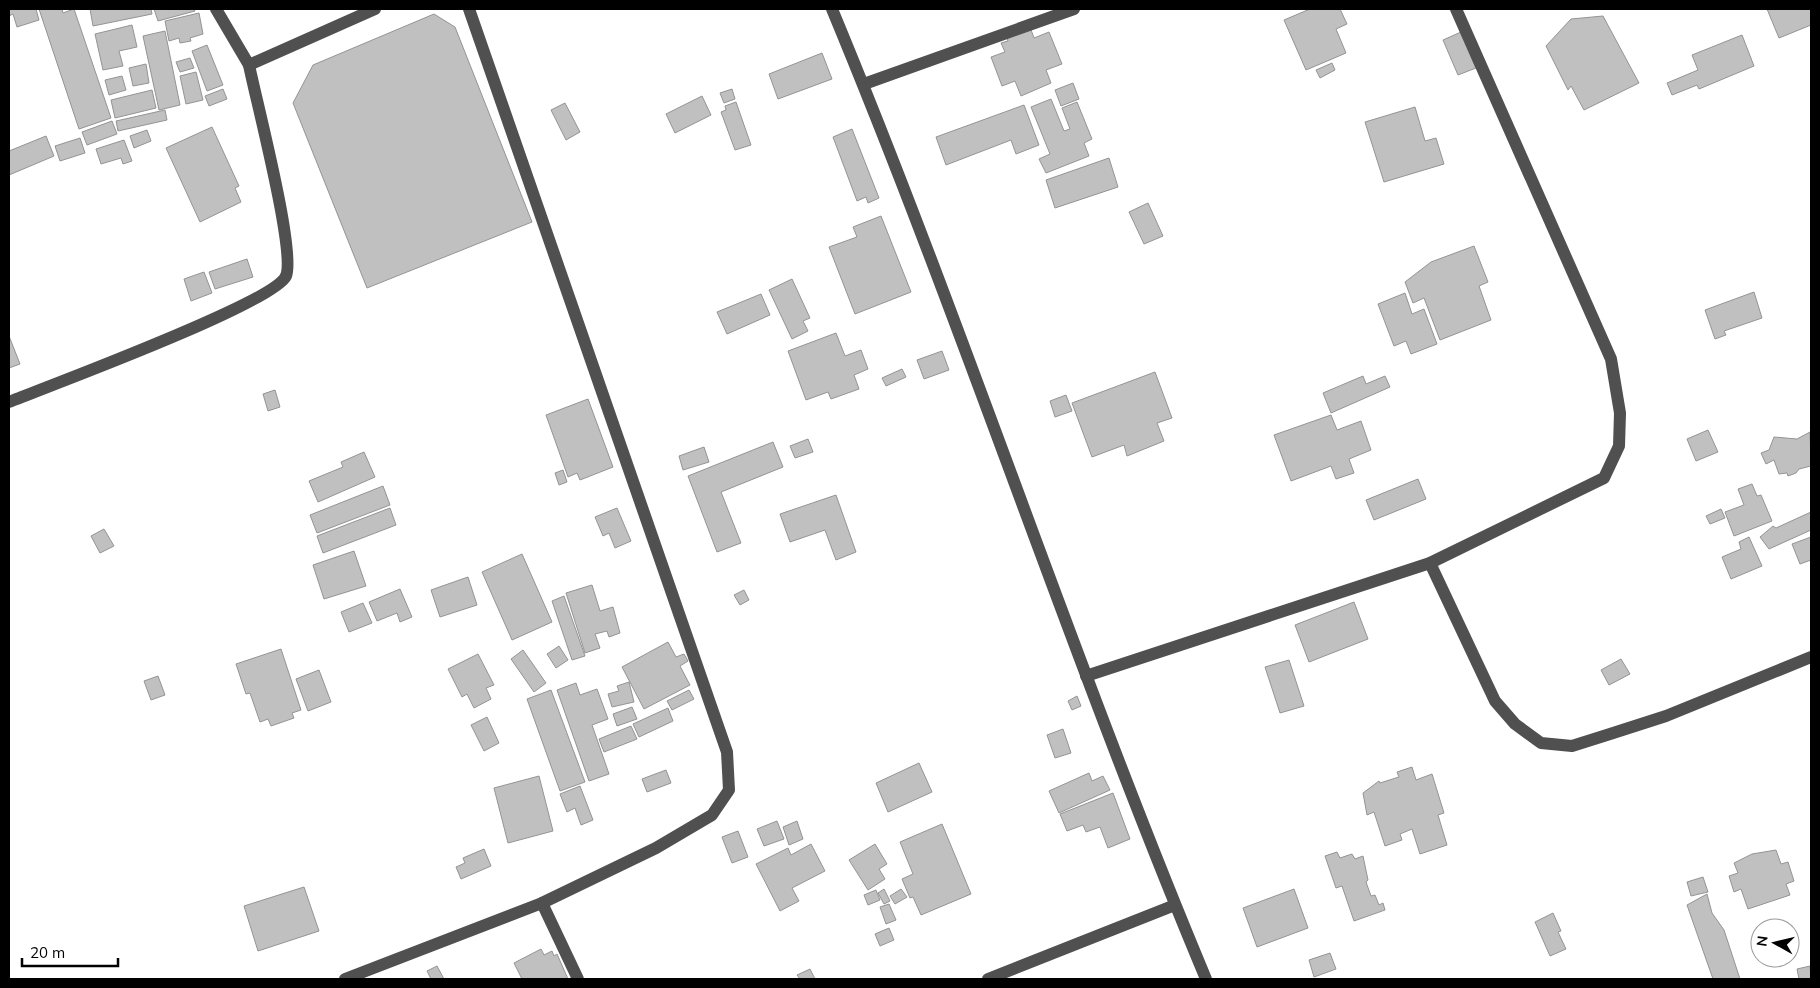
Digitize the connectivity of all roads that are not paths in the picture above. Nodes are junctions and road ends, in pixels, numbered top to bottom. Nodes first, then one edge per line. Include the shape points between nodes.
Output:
1 (216, 9) edge
2 (375, 9) edge
3 (469, 9) edge
4 (832, 9) edge
5 (1074, 9) edge
6 (1456, 9) edge
7 (249, 65) junction
8 (864, 84) junction
9 (9, 402) edge
10 (1430, 563) junction
11 (1811, 657) edge
12 (1086, 676) junction
13 (542, 903) junction
14 (1175, 905) junction
15 (345, 979) edge
16 (578, 979) edge
17 (988, 979) edge
18 (1206, 979) edge

1 - 7 street
2 - 7 street
3 - 13 street via 727,752 729,790 712,815 656,848
4 - 8 street
5 - 8 street
6 - 10 street via 1611,359 1620,413 1619,446 1604,478
7 - 9 street via 289,257 286,276 276,288 215,319
8 - 12 street
10 - 11 street via 1495,701 1515,724 1541,743 1572,746 1610,734 1666,716
10 - 12 street
12 - 14 street
13 - 15 street
13 - 16 street
14 - 17 street
14 - 18 street

